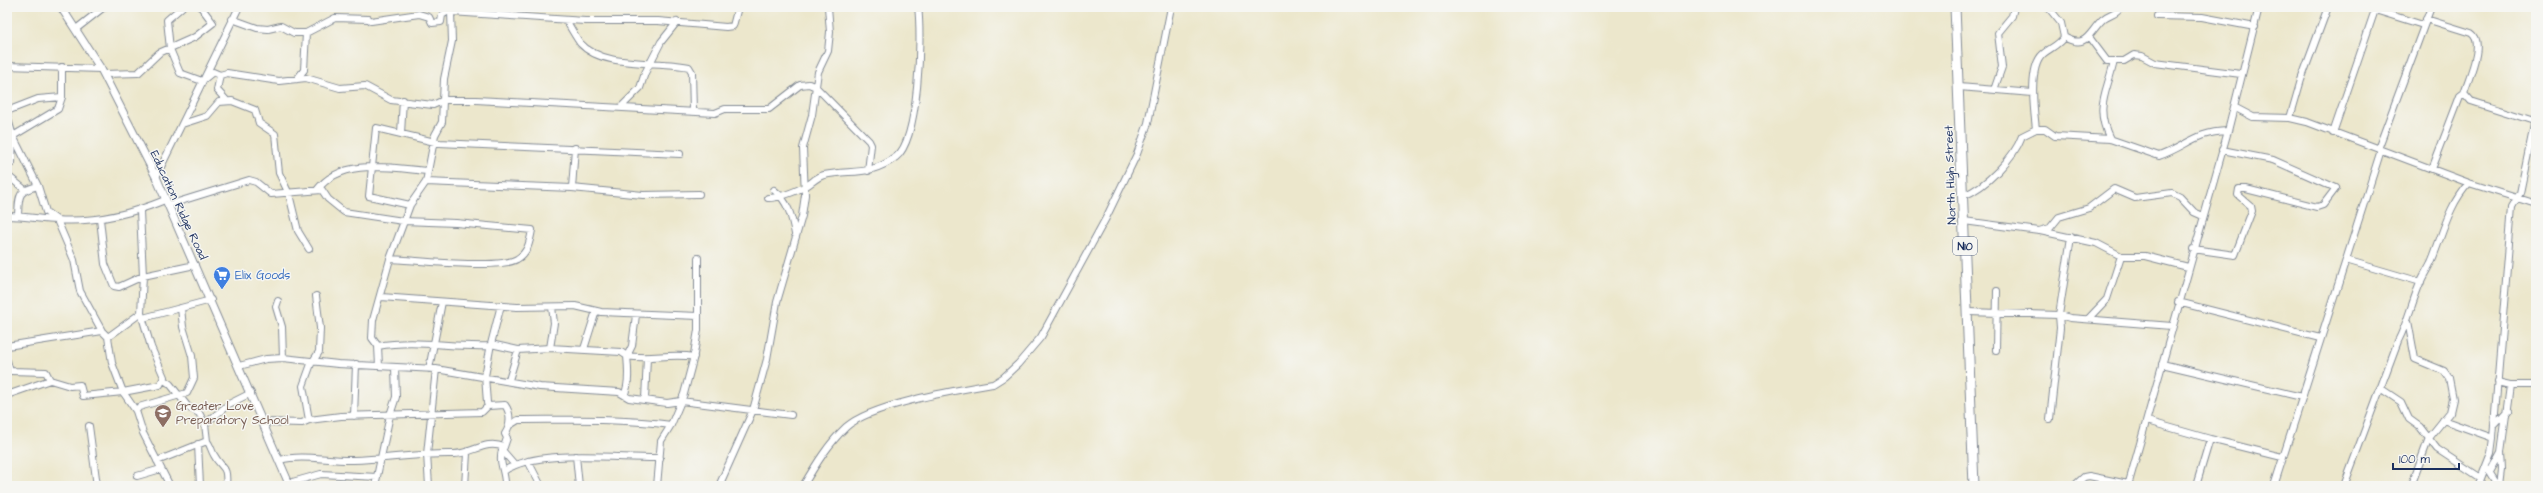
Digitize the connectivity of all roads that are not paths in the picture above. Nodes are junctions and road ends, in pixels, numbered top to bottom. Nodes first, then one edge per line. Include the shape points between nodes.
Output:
1 (61, 7) edge
2 (104, 7) edge
3 (182, 7) edge
4 (201, 7) edge
5 (239, 7) edge
6 (456, 7) edge
7 (738, 7) edge
8 (828, 7) edge
9 (918, 7) edge
10 (1171, 7) edge
11 (1955, 7) edge
12 (2014, 7) edge
13 (2048, 7) edge
14 (2120, 7) edge
15 (2259, 7) edge
16 (2328, 7) edge
17 (2431, 7) edge
18 (2376, 9) edge
19 (450, 12) junction
20 (2157, 16) dead end
21 (232, 19) junction
22 (566, 20) junction
23 (677, 22) junction
24 (2425, 22) junction
25 (2256, 27) junction
26 (76, 29) junction
27 (306, 33) junction
28 (2064, 36) junction
29 (2089, 37) junction
30 (170, 49) junction
31 (2114, 61) junction
32 (650, 63) junction
33 (7, 66) edge
34 (62, 67) junction
35 (102, 72) junction
36 (2241, 74) junction
37 (220, 75) junction
38 (298, 79) junction
39 (202, 81) junction
40 (816, 87) junction
41 (1959, 87) junction
42 (1994, 90) junction
43 (2033, 93) junction
44 (2464, 93) junction
45 (62, 96) junction
46 (403, 100) junction
47 (444, 100) junction
48 (227, 101) junction
49 (621, 107) junction
50 (2234, 107) junction
51 (7, 111) edge
52 (693, 111) junction
53 (7, 116) edge
54 (2290, 118) junction
55 (2535, 118) edge
56 (182, 124) junction
57 (2036, 129) junction
58 (2228, 131) junction
59 (2333, 133) junction
60 (400, 134) junction
61 (13, 136) junction
62 (2110, 139) junction
63 (434, 141) junction
64 (575, 148) junction
65 (2222, 150) junction
66 (2380, 150) junction
67 (680, 154) dead end
68 (7, 165) edge
69 (371, 166) junction
70 (2432, 169) junction
71 (428, 171) junction
72 (868, 171) junction
73 (7, 176) edge
74 (156, 177) junction
75 (2459, 180) junction
76 (426, 182) junction
77 (2469, 183) junction
78 (38, 186) junction
79 (805, 186) junction
80 (572, 188) junction
81 (24, 189) junction
82 (317, 190) junction
83 (774, 190) dead end
84 (2460, 192) junction
85 (290, 194) junction
86 (699, 194) dead end
87 (782, 196) junction
88 (1963, 196) junction
89 (768, 198) dead end
90 (2516, 199) junction
91 (167, 202) junction
92 (2536, 204) edge
93 (410, 205) junction
94 (140, 210) junction
95 (18, 216) junction
96 (2203, 216) junction
97 (8, 217) edge
98 (100, 219) junction
99 (57, 220) junction
100 (403, 221) junction
101 (1964, 221) junction
102 (2039, 231) junction
103 (795, 234) junction
104 (2071, 237) junction
105 (309, 248) dead end
106 (2193, 249) junction
107 (2122, 256) junction
108 (390, 258) junction
109 (698, 258) dead end
110 (2346, 260) junction
111 (195, 265) junction
112 (2188, 267) junction
113 (143, 276) junction
114 (2421, 282) junction
115 (1997, 291) dead end
116 (316, 296) dead end
117 (381, 297) junction
118 (211, 300) junction
119 (278, 301) dead end
120 (442, 302) junction
121 (2178, 302) junction
122 (501, 306) junction
123 (552, 307) junction
124 (181, 308) junction
125 (596, 311) junction
126 (1968, 312) junction
127 (1996, 312) junction
128 (142, 315) junction
129 (636, 315) junction
130 (2059, 315) junction
131 (698, 316) junction
132 (2088, 319) junction
133 (2408, 321) junction
134 (2172, 326) junction
135 (102, 330) junction
136 (108, 337) junction
137 (2320, 338) junction
138 (433, 343) junction
139 (490, 345) junction
140 (7, 346) edge
141 (378, 346) junction
142 (550, 348) junction
143 (584, 349) junction
144 (518, 350) junction
145 (1996, 350) dead end
146 (627, 356) junction
147 (694, 357) junction
148 (283, 358) junction
149 (647, 358) junction
150 (7, 361) edge
151 (313, 361) junction
152 (356, 364) junction
153 (2162, 364) junction
154 (239, 366) junction
155 (378, 366) junction
156 (395, 367) junction
157 (432, 369) junction
158 (485, 376) junction
159 (50, 380) junction
160 (164, 380) junction
161 (509, 380) junction
162 (2497, 382) junction
163 (2536, 383) edge
164 (2510, 385) junction
165 (2380, 388) junction
166 (123, 392) junction
167 (251, 393) junction
168 (7, 395) edge
169 (624, 395) junction
170 (178, 396) junction
171 (2302, 397) junction
172 (645, 399) junction
173 (680, 401) junction
174 (488, 406) junction
175 (753, 410) junction
176 (2508, 410) junction
177 (136, 411) junction
178 (433, 413) junction
179 (390, 415) junction
180 (791, 415) dead end
181 (354, 416) junction
182 (2050, 419) dead end
183 (309, 420) junction
184 (2443, 420) junction
185 (2147, 421) junction
186 (264, 422) junction
187 (205, 424) junction
188 (671, 425) junction
189 (90, 426) dead end
190 (510, 426) junction
191 (2494, 426) junction
192 (2429, 438) junction
193 (2493, 438) junction
194 (2210, 439) junction
195 (207, 441) junction
196 (198, 444) junction
197 (503, 448) junction
198 (2501, 452) junction
199 (467, 453) junction
200 (427, 454) junction
201 (576, 456) junction
202 (2282, 457) junction
203 (660, 458) junction
204 (380, 459) junction
205 (280, 460) junction
206 (156, 461) junction
207 (528, 461) junction
208 (515, 464) junction
209 (161, 469) junction
210 (2488, 470) junction
211 (504, 471) junction
212 (137, 476) dead end
213 (377, 477) junction
214 (2481, 478) junction
215 (290, 484) edge
216 (2128, 485) edge
217 (97, 486) edge
218 (170, 486) edge
219 (200, 486) edge
220 (226, 486) edge
221 (375, 486) edge
222 (429, 486) edge
223 (465, 486) edge
224 (505, 486) edge
225 (541, 486) edge
226 (579, 486) edge
227 (657, 486) edge
228 (719, 486) edge
229 (803, 486) edge
230 (1974, 486) edge
231 (2074, 486) edge
232 (2196, 486) edge
233 (2274, 486) edge
234 (2344, 486) edge
235 (2412, 486) edge
236 (2478, 486) edge
237 (2499, 486) edge

1 - 26 main road, Education Ridge Road
2 - 26 street
3 - 30 street via 167,20
4 - 30 street via 213,24 195,37
5 - 21 street
6 - 19 street
7 - 23 street via 734,23 730,27
8 - 40 street via 828,52 820,66
9 - 72 street via 920,55 916,101 908,141 896,157
10 - 229 street via 1148,123 1137,154 1106,218 1041,337 1014,368 993,384 913,399 852,422 824,453
11 - 41 highway, North High Street / N10
12 - 42 street via 2012,16 1998,33 2002,67
13 - 28 street via 2061,23
14 - 29 street via 2119,11 2104,18
15 - 25 street
16 - 54 street
17 - 24 street
18 - 24 street
18 - 59 street
19 - 22 street
19 - 27 street via 442,15 441,22 432,23 429,17 419,14 371,21 335,18
19 - 47 street via 452,41 444,79
20 - 25 street via 2202,17
21 - 27 street via 256,28 281,26 294,33
21 - 39 street
22 - 23 street
22 - 32 street via 580,43 601,56
23 - 32 street via 668,31
24 - 44 street via 2471,33 2476,38 2478,48
24 - 66 street
25 - 36 street
26 - 35 main road, Education Ridge Road
27 - 38 street via 304,70
28 - 29 street via 2078,42
28 - 43 street via 2061,42 2042,54 2035,70
29 - 31 street via 2104,58
30 - 35 street via 153,58 138,72
30 - 39 street via 180,73
31 - 36 street via 2124,61 2134,55 2155,63
31 - 62 street via 2110,83 2102,100 2102,123
32 - 49 street via 640,88
32 - 52 street via 691,69
33 - 34 street
34 - 35 street
34 - 45 street
35 - 74 main road, Education Ridge Road
36 - 50 street
37 - 38 street via 227,73 279,81
37 - 39 street via 213,72
37 - 48 street via 217,90
38 - 46 street via 320,81 340,88 365,86 391,100
39 - 56 street
40 - 52 street via 809,84 800,85 769,109 725,109 715,113
40 - 72 street via 870,143 871,159
40 - 79 street via 803,148
41 - 42 street
41 - 88 highway, North High Street / N10
42 - 43 street
43 - 57 street
44 - 55 street via 2471,101
44 - 70 street via 2460,96
45 - 51 street via 38,99
45 - 61 street via 58,109
46 - 47 street via 433,104
46 - 60 street
47 - 49 street
47 - 63 street via 442,122 436,131
48 - 56 street via 219,102 207,116
48 - 85 street via 251,106 261,125 274,132 279,173
49 - 52 street
50 - 54 street via 2253,117
50 - 58 street
53 - 61 street
54 - 59 street
55 - 90 street via 2522,183
56 - 74 street
57 - 62 street via 2045,129 2055,136
57 - 88 street via 2022,136 2017,150 2008,157 1990,180 1979,189
58 - 62 street via 2199,135 2159,156
58 - 65 street
59 - 66 street
60 - 63 street
60 - 69 street via 376,128
61 - 68 street via 12,163
61 - 78 street
63 - 64 street
63 - 71 street
64 - 67 street
64 - 80 street
65 - 96 street
65 - 106 street via 2273,160 2336,188 2323,205 2317,207 2246,189 2239,190 2238,196 2251,206 2252,211 2236,255
66 - 70 street
66 - 110 street
69 - 71 street
69 - 82 street via 350,170 323,181
69 - 93 street via 369,196
70 - 75 street
71 - 76 street
72 - 79 street via 822,176
73 - 81 street
74 - 91 main road, Education Ridge Road
75 - 77 street
75 - 84 street
76 - 80 street
76 - 93 street
77 - 84 street
77 - 90 street
78 - 81 street
78 - 99 street via 46,212
79 - 87 street
79 - 103 street via 802,216
80 - 86 street via 644,195
81 - 95 street via 19,197
82 - 85 street
82 - 100 street via 325,192 328,199 344,212
83 - 87 street
84 - 114 street
85 - 91 street via 271,194 256,182 249,180
85 - 105 street via 298,231
87 - 89 street
87 - 103 street
88 - 101 highway, North High Street / N10
90 - 92 street
90 - 162 street via 2512,206 2509,229
91 - 94 street
91 - 111 main road, Education Ridge Road
93 - 100 street
94 - 98 street
94 - 113 street
95 - 97 street
95 - 99 street
96 - 102 street via 2190,209 2180,197 2172,193 2135,198 2114,190 2090,208 2059,218 2050,228
96 - 106 street
98 - 99 street
98 - 113 street via 102,250 112,284 119,287
99 - 135 street via 74,260 80,291
100 - 108 street
100 - 108 street via 532,230 527,249 517,260 510,262
101 - 102 street
101 - 126 highway, North High Street / N10
102 - 104 street
103 - 175 street
104 - 107 street via 2096,244
104 - 130 street
106 - 112 street
107 - 112 street via 2144,256
107 - 132 street via 2107,299
108 - 117 street
109 - 131 street
110 - 114 street
110 - 137 street
111 - 113 street
111 - 118 main road, Education Ridge Road
112 - 121 street
113 - 128 street
114 - 133 street
115 - 127 street
116 - 151 street via 320,342 319,352
117 - 120 street
117 - 141 street via 372,330 372,338
118 - 124 street
118 - 154 main road, Education Ridge Road
119 - 148 street via 276,307 282,327
120 - 122 street
120 - 138 street
121 - 134 street
121 - 137 street
122 - 123 street
122 - 139 street
123 - 125 street via 574,306
123 - 142 street via 553,332
124 - 128 street
124 - 170 street via 186,339 191,348 194,378 187,393
125 - 129 street
125 - 143 street
126 - 127 street
126 - 230 highway, North High Street / N10
127 - 130 street
127 - 145 street
128 - 136 street
128 - 160 street
129 - 131 street
129 - 146 street via 632,346
130 - 132 street
130 - 182 street via 2060,328
131 - 147 street
132 - 134 street
133 - 165 street
133 - 184 street via 2414,359 2444,371 2448,378 2453,399 2450,412
134 - 153 street
135 - 136 street
135 - 140 street
136 - 166 street via 112,362
137 - 171 street
138 - 139 street
138 - 141 street via 398,342
138 - 157 street
139 - 144 street
139 - 158 street
141 - 155 street
142 - 143 street
142 - 144 street
143 - 146 street via 622,352
144 - 161 street
146 - 149 street
146 - 169 street via 627,389
147 - 149 street via 673,355
147 - 173 street
148 - 151 street
148 - 154 street via 266,359
149 - 172 street
150 - 159 street via 10,371 46,372
151 - 152 street
151 - 183 street via 303,386
152 - 155 street
152 - 181 street
153 - 171 street
153 - 185 street
154 - 167 main road, Education Ridge Road
155 - 156 street
156 - 157 street
156 - 179 street via 397,392
157 - 158 street
157 - 178 street
158 - 161 street
158 - 174 street
159 - 166 street via 70,386 80,385 83,396
159 - 168 street
160 - 166 street via 160,385
160 - 170 street
161 - 169 street via 540,387
162 - 164 street
162 - 191 street
163 - 164 street
164 - 176 street
165 - 192 street via 2401,402 2409,419
165 - 234 street
166 - 177 street
167 - 186 main road, Education Ridge Road
167 - 187 street via 229,404
169 - 172 street via 629,398
170 - 177 street via 139,407
170 - 187 street via 188,408 199,414
171 - 202 street
172 - 173 street
173 - 175 street
173 - 188 street
174 - 178 street via 482,412
174 - 190 street via 505,405 509,410
175 - 180 street
175 - 228 street
176 - 191 street
176 - 198 street
177 - 206 street
178 - 179 street
178 - 200 street
179 - 181 street
179 - 204 street
181 - 183 street
183 - 186 street via 302,423
184 - 192 street
184 - 193 street
185 - 194 street
185 - 216 street
186 - 205 main road, Education Ridge Road
187 - 195 street
188 - 190 street via 643,420 581,418 518,420
188 - 203 street via 661,441
189 - 217 street
190 - 197 street via 505,434 507,438
191 - 193 street
192 - 214 street via 2437,449
192 - 235 street
193 - 210 street
194 - 202 street
194 - 232 street
195 - 196 street
195 - 220 street via 214,456 224,465 227,474
196 - 206 street
196 - 219 street
197 - 199 street via 488,444
197 - 208 street
197 - 211 street via 500,461
198 - 210 street
198 - 237 street via 2502,470
199 - 200 street
199 - 223 street
200 - 204 street
200 - 222 street
201 - 203 street
201 - 207 street
201 - 226 street
202 - 233 street
203 - 227 street
204 - 205 street via 331,460 290,457
204 - 213 street
205 - 215 main road, Education Ridge Road
206 - 209 street
207 - 208 street
207 - 225 street
208 - 211 street
209 - 212 street
209 - 218 street
210 - 214 street
210 - 237 street
211 - 224 street
213 - 215 street via 321,474
213 - 221 street
214 - 236 street
216 - 231 street via 2089,476

